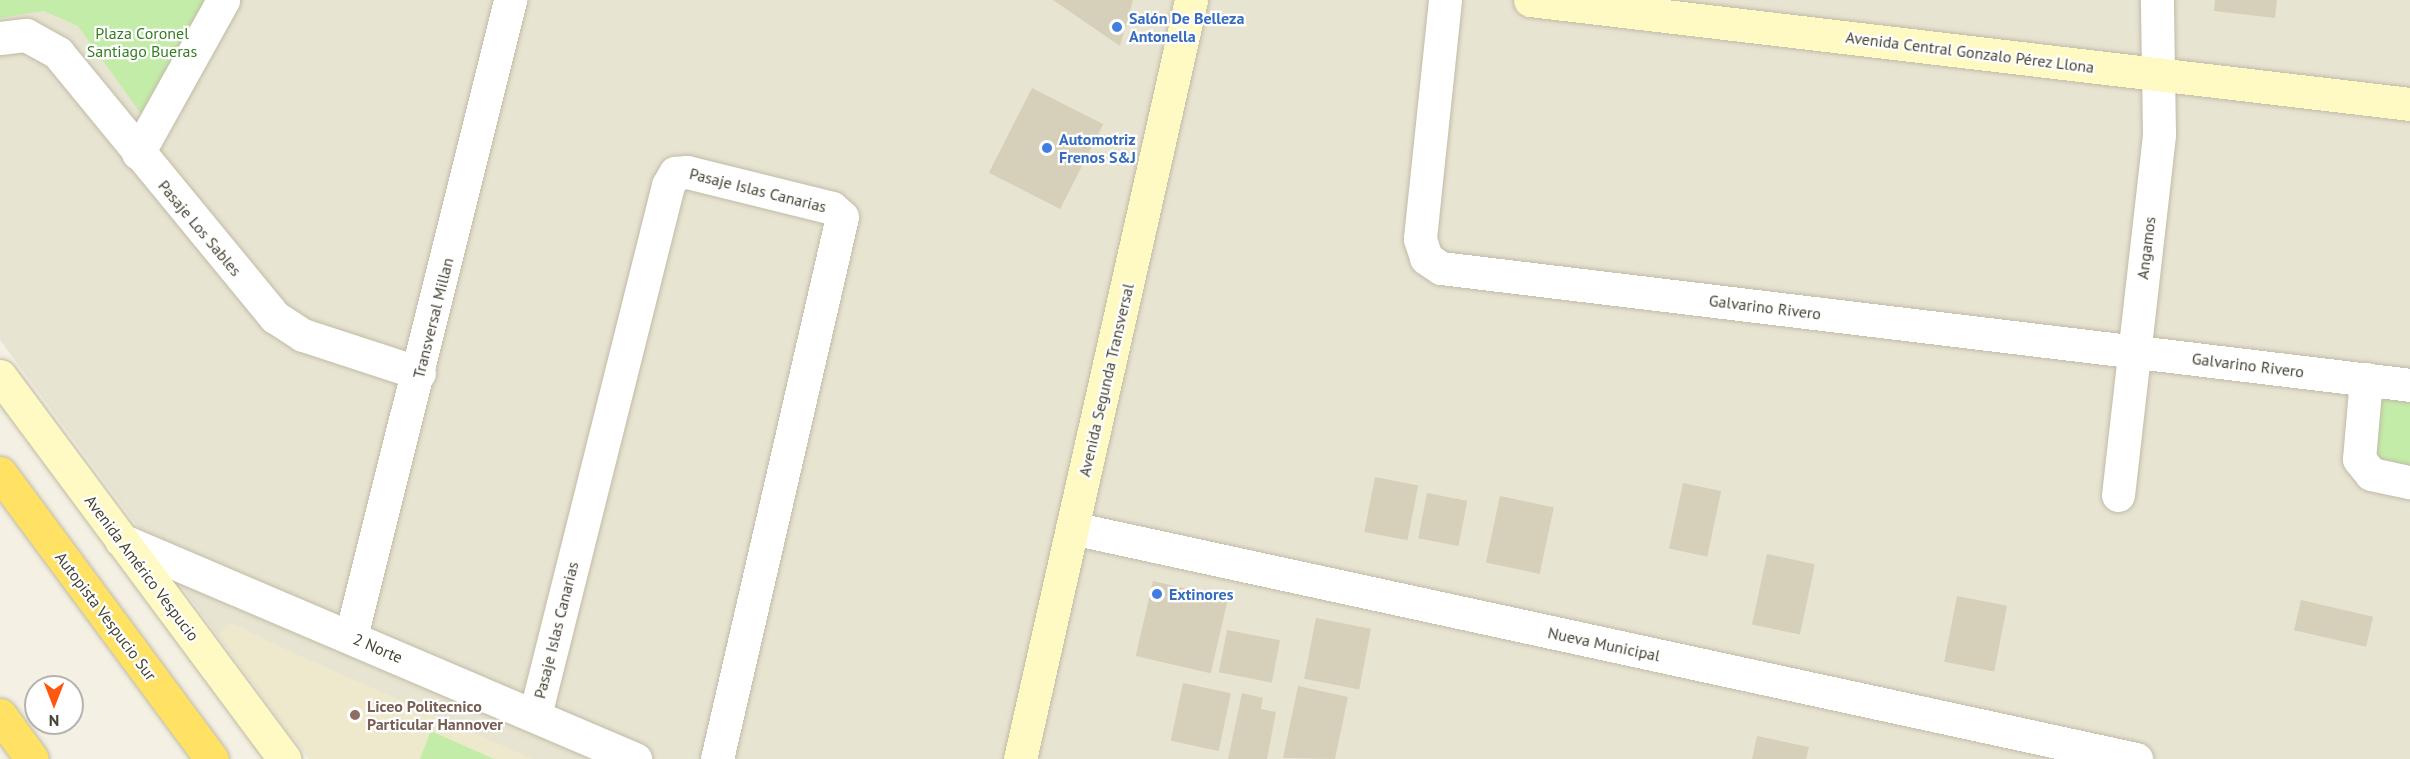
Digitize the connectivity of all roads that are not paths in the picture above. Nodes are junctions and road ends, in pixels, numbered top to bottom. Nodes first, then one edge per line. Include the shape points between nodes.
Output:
1 (223, 0) edge
2 (510, 0) edge
3 (1191, 0) edge
4 (1445, 0) edge
5 (1530, 0) edge
6 (2157, 0) edge
7 (0, 38) edge
8 (2157, 74) junction
9 (2410, 104) edge
10 (138, 153) junction
11 (2134, 352) junction
12 (419, 373) junction
13 (0, 376) edge
14 (2366, 379) junction
15 (2410, 385) edge
16 (0, 473) edge
17 (2410, 482) edge
18 (2118, 495) dead end
19 (1072, 528) junction
20 (120, 540) junction
21 (351, 636) junction
22 (0, 715) edge
23 (535, 716) junction
24 (32, 759) edge
25 (212, 759) edge
26 (284, 759) edge
27 (635, 759) edge
28 (717, 759) edge
29 (1020, 759) edge
30 (2136, 759) edge

1 - 10 street
2 - 12 street, Transversal Millan
3 - 19 main road, Avenida Segunda Transversal
4 - 11 street, Galvarino Rivero via 1420,239 1433,264 1462,271
5 - 8 main road, Avenida Central Gonzalo Pérez Llona
6 - 8 street, Angamos
7 - 10 street, Pasaje Los Sables via 26,35 49,44
8 - 9 main road, Avenida Central Gonzalo Pérez Llona
8 - 11 street, Angamos via 2159,134
10 - 12 street, Pasaje Los Sables via 275,317 303,335
11 - 14 street, Galvarino Rivero
11 - 18 street, Angamos
12 - 21 street, Transversal Millan
13 - 20 main road, Avenida Américo Vespucio
14 - 15 street, Galvarino Rivero
14 - 17 street via 2359,459 2371,474
16 - 25 highway, Autopista Vespucio Sur
19 - 29 main road, Avenida Segunda Transversal
19 - 30 street, Nueva Municipal
20 - 21 street, 2 Norte
20 - 26 main road, Avenida Américo Vespucio
21 - 23 street, 2 Norte
22 - 24 highway
23 - 27 street, 2 Norte
23 - 28 street, Pasaje Islas Canarias via 668,185 675,173 687,172 832,208 842,217

